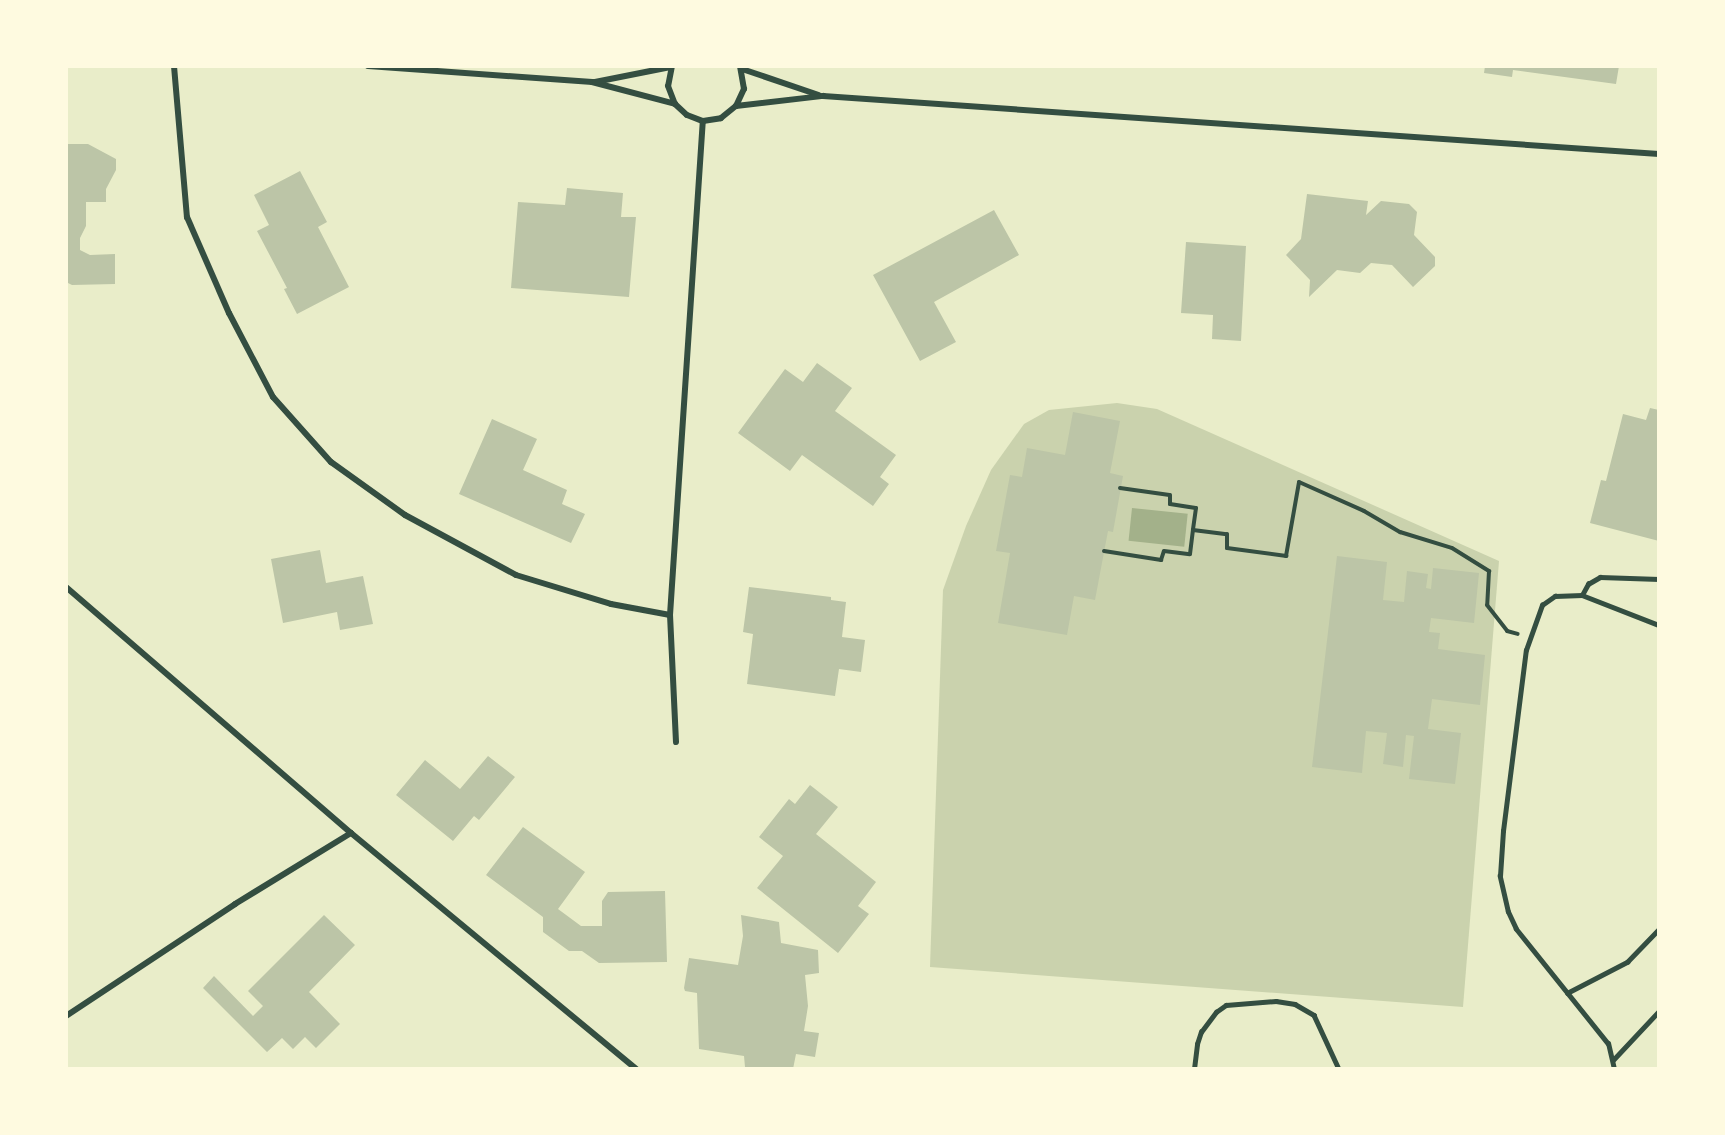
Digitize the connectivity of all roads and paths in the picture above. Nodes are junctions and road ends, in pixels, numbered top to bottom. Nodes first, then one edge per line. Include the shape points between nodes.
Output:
1 (174, 66) edge
2 (368, 66) edge
3 (671, 66) edge
4 (741, 68) edge
5 (592, 82) junction
6 (823, 96) junction
7 (675, 105) junction
8 (736, 106) junction
9 (703, 121) junction
10 (1659, 154) edge
11 (1120, 489) dead end
12 (1193, 530) junction
13 (1104, 551) dead end
14 (1659, 579) edge
15 (66, 586) edge
16 (1582, 595) junction
17 (670, 615) junction
18 (1659, 625) edge
19 (1531, 637) junction
20 (676, 742) dead end
21 (351, 833) junction
22 (1659, 929) edge
23 (1567, 993) junction
24 (1659, 1011) edge
25 (66, 1016) edge
26 (1613, 1060) junction
27 (636, 1069) edge
28 (1194, 1069) edge
29 (1340, 1069) edge
30 (1614, 1069) edge

1 - 17 street via 187,217 229,313 273,397 331,462 405,515 516,575 611,604
2 - 5 street
3 - 5 street
3 - 7 street via 668,86
4 - 6 street
4 - 8 street via 744,88
5 - 7 street
6 - 8 street
6 - 10 street
7 - 9 street via 687,116
8 - 9 street via 721,118
9 - 17 street
11 - 12 path via 1170,495 1170,504 1196,507
12 - 13 path via 1190,554 1164,551 1161,560
12 - 19 path via 1227,534 1227,548 1286,556 1299,482 1400,532 1452,548 1490,571 1487,605 1507,631
14 - 16 lane via 1600,578 1588,584
15 - 21 street
16 - 18 lane
16 - 19 lane via 1560,594 1545,601
17 - 20 street
19 - 23 lane via 1516,726 1500,876 1516,929
21 - 25 street
21 - 27 street
22 - 23 lane via 1627,962
23 - 26 lane via 1608,1044
24 - 26 lane
26 - 30 lane
28 - 29 lane via 1201,1032 1216,1012 1226,1005 1276,1001 1295,1004 1314,1015

